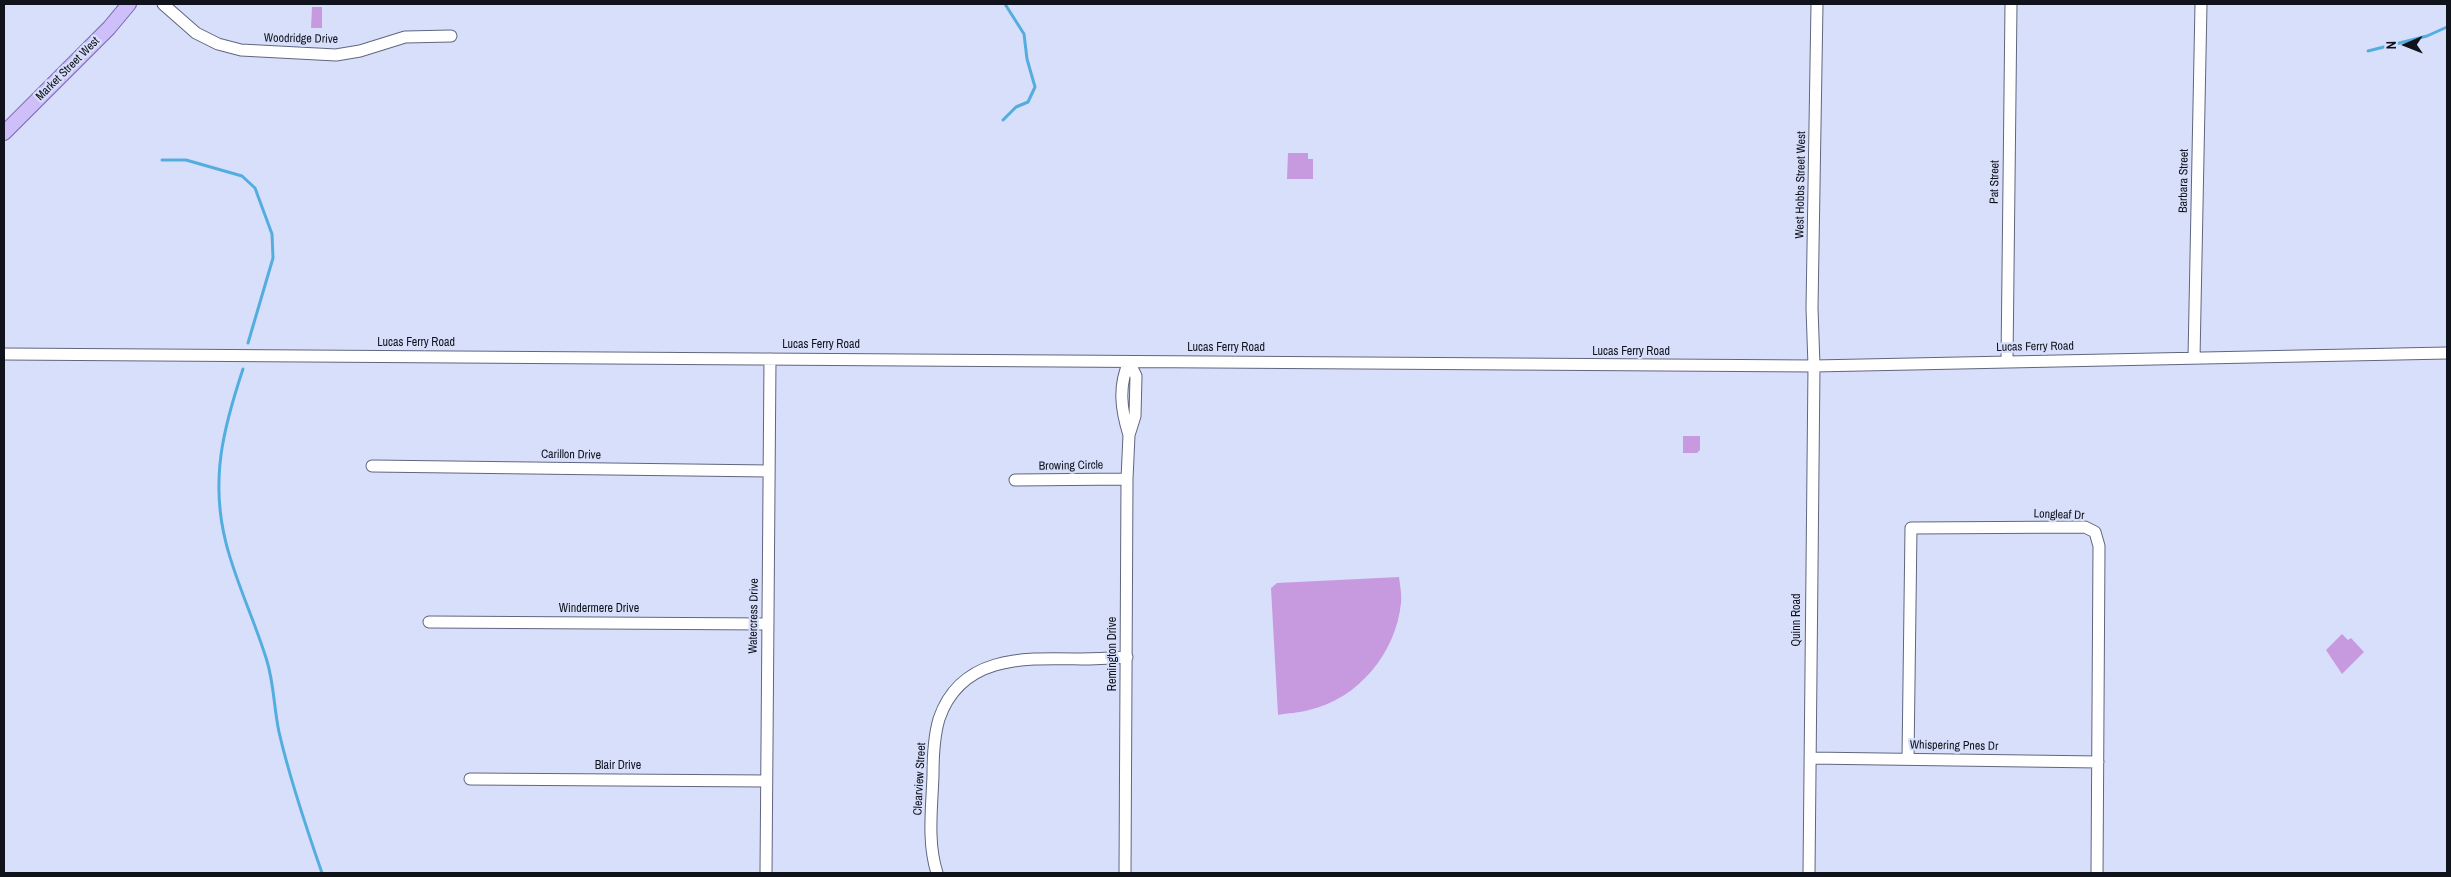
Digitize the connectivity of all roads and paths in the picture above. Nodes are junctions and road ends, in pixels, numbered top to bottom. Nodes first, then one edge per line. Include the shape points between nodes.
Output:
1 (129, 4) edge
2 (163, 4) edge
3 (1817, 4) edge
4 (2011, 4) edge
5 (2201, 4) edge
6 (450, 36) dead end
7 (4, 133) edge
8 (2447, 353) edge
9 (4, 354) edge
10 (2194, 358) junction
11 (770, 359) junction
12 (2007, 361) junction
13 (1129, 362) junction
14 (1814, 366) junction
15 (372, 466) dead end
16 (769, 471) junction
17 (1127, 479) junction
18 (1015, 480) dead end
19 (429, 622) dead end
20 (768, 624) junction
21 (1127, 657) junction
22 (1810, 758) junction
23 (1908, 759) junction
24 (2098, 762) junction
25 (470, 779) dead end
26 (766, 781) junction
27 (766, 873) edge
28 (937, 873) edge
29 (1124, 873) edge
30 (1809, 873) edge
31 (2097, 873) edge

1 - 7 main road, Market Street West
2 - 6 street, Woodridge Drive via 196,33 218,44 241,50 336,55 405,37
3 - 14 street, West Hobbs Street West
4 - 12 street, Pat Street
5 - 10 street, Barbara Street
8 - 10 street, Lucas Ferry Road
9 - 11 street, Lucas Ferry Road
10 - 12 street, Lucas Ferry Road
11 - 13 street, Lucas Ferry Road
11 - 16 street, Watercress Drive
12 - 14 street, Lucas Ferry Road
13 - 14 street, Lucas Ferry Road
13 - 17 street, Remington Drive via 1121,392 1129,435
14 - 22 street, Quinn Road
15 - 16 street, Carillon Drive
16 - 20 street, Watercress Drive
17 - 18 street, Browing Circle
17 - 21 street, Remington Drive
19 - 20 street, Windermere Drive
20 - 26 street, Watercress Drive
21 - 28 street, Clearview Street via 1012,660 977,672 958,687 939,718 933,754 931,838
21 - 29 street, Remington Drive
22 - 23 street, Whispering Pnes Dr
22 - 30 street, Quinn Road
23 - 24 street, Whispering Pnes Dr
23 - 24 street, Longleaf Dr via 1911,528 2085,527 2095,532 2099,546
24 - 31 street, Longleaf Dr
25 - 26 street, Blair Drive
26 - 27 street, Watercress Drive

